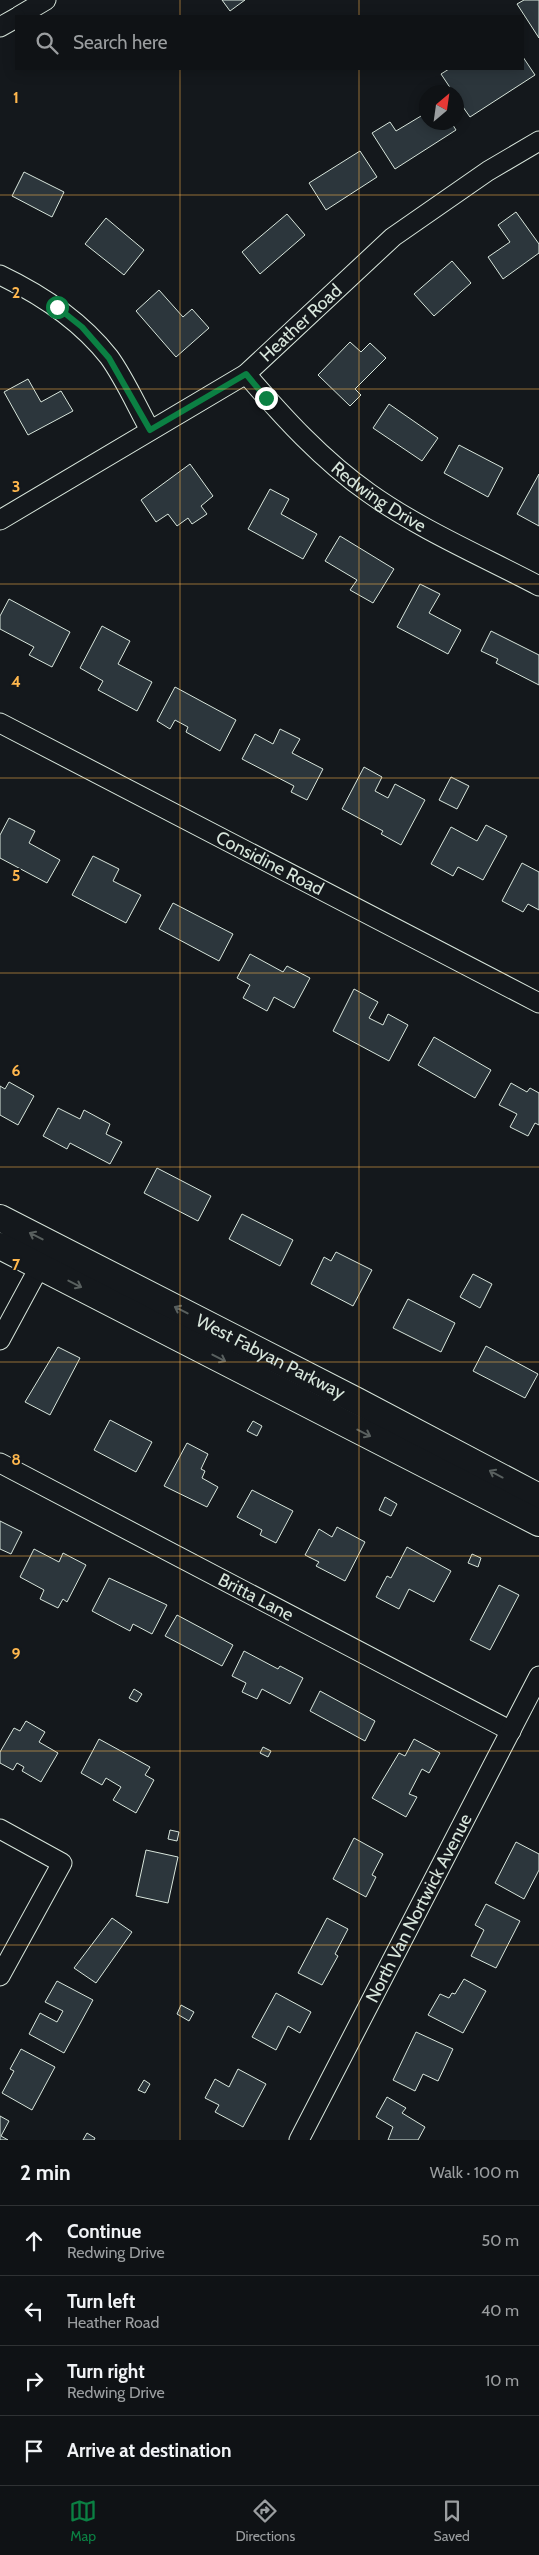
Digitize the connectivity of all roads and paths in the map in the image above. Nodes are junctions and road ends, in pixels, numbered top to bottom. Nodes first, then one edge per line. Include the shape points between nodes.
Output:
1 (46, 0) edge
2 (21, 15) edge
3 (15, 19) edge
4 (0, 27) edge
5 (539, 141) edge
6 (0, 275) edge
7 (246, 374) junction
8 (150, 430) junction
9 (0, 520) edge
10 (539, 586) edge
11 (0, 724) edge
12 (539, 1004) edge
13 (0, 1218) edge
14 (0, 1246) edge
15 (40, 1266) junction
16 (0, 1340) edge
17 (0, 1464) edge
18 (539, 1497) edge
19 (539, 1523) edge
20 (539, 1676) edge
21 (511, 1731) junction
22 (0, 1829) edge
23 (0, 1976) edge
24 (299, 2140) edge

1 - 2 street
3 - 4 street
5 - 7 street, Heather Road via 488,171 393,236
6 - 8 street via 31,290 82,327 109,358
7 - 8 street, Heather Road
7 - 10 street, Redwing Drive via 324,457 368,493
8 - 9 street, Heather Road
11 - 12 street, Considine Road
18 -> 13 main road, West Fabyan Parkway
14 - 15 main road, West Fabyan Parkway
15 - 16 street
15 -> 19 main road, West Fabyan Parkway
17 - 21 street, Britta Lane
20 - 21 street, North Van Nortwick Avenue
21 - 24 street, North Van Nortwick Avenue
22 - 23 street via 62,1863

